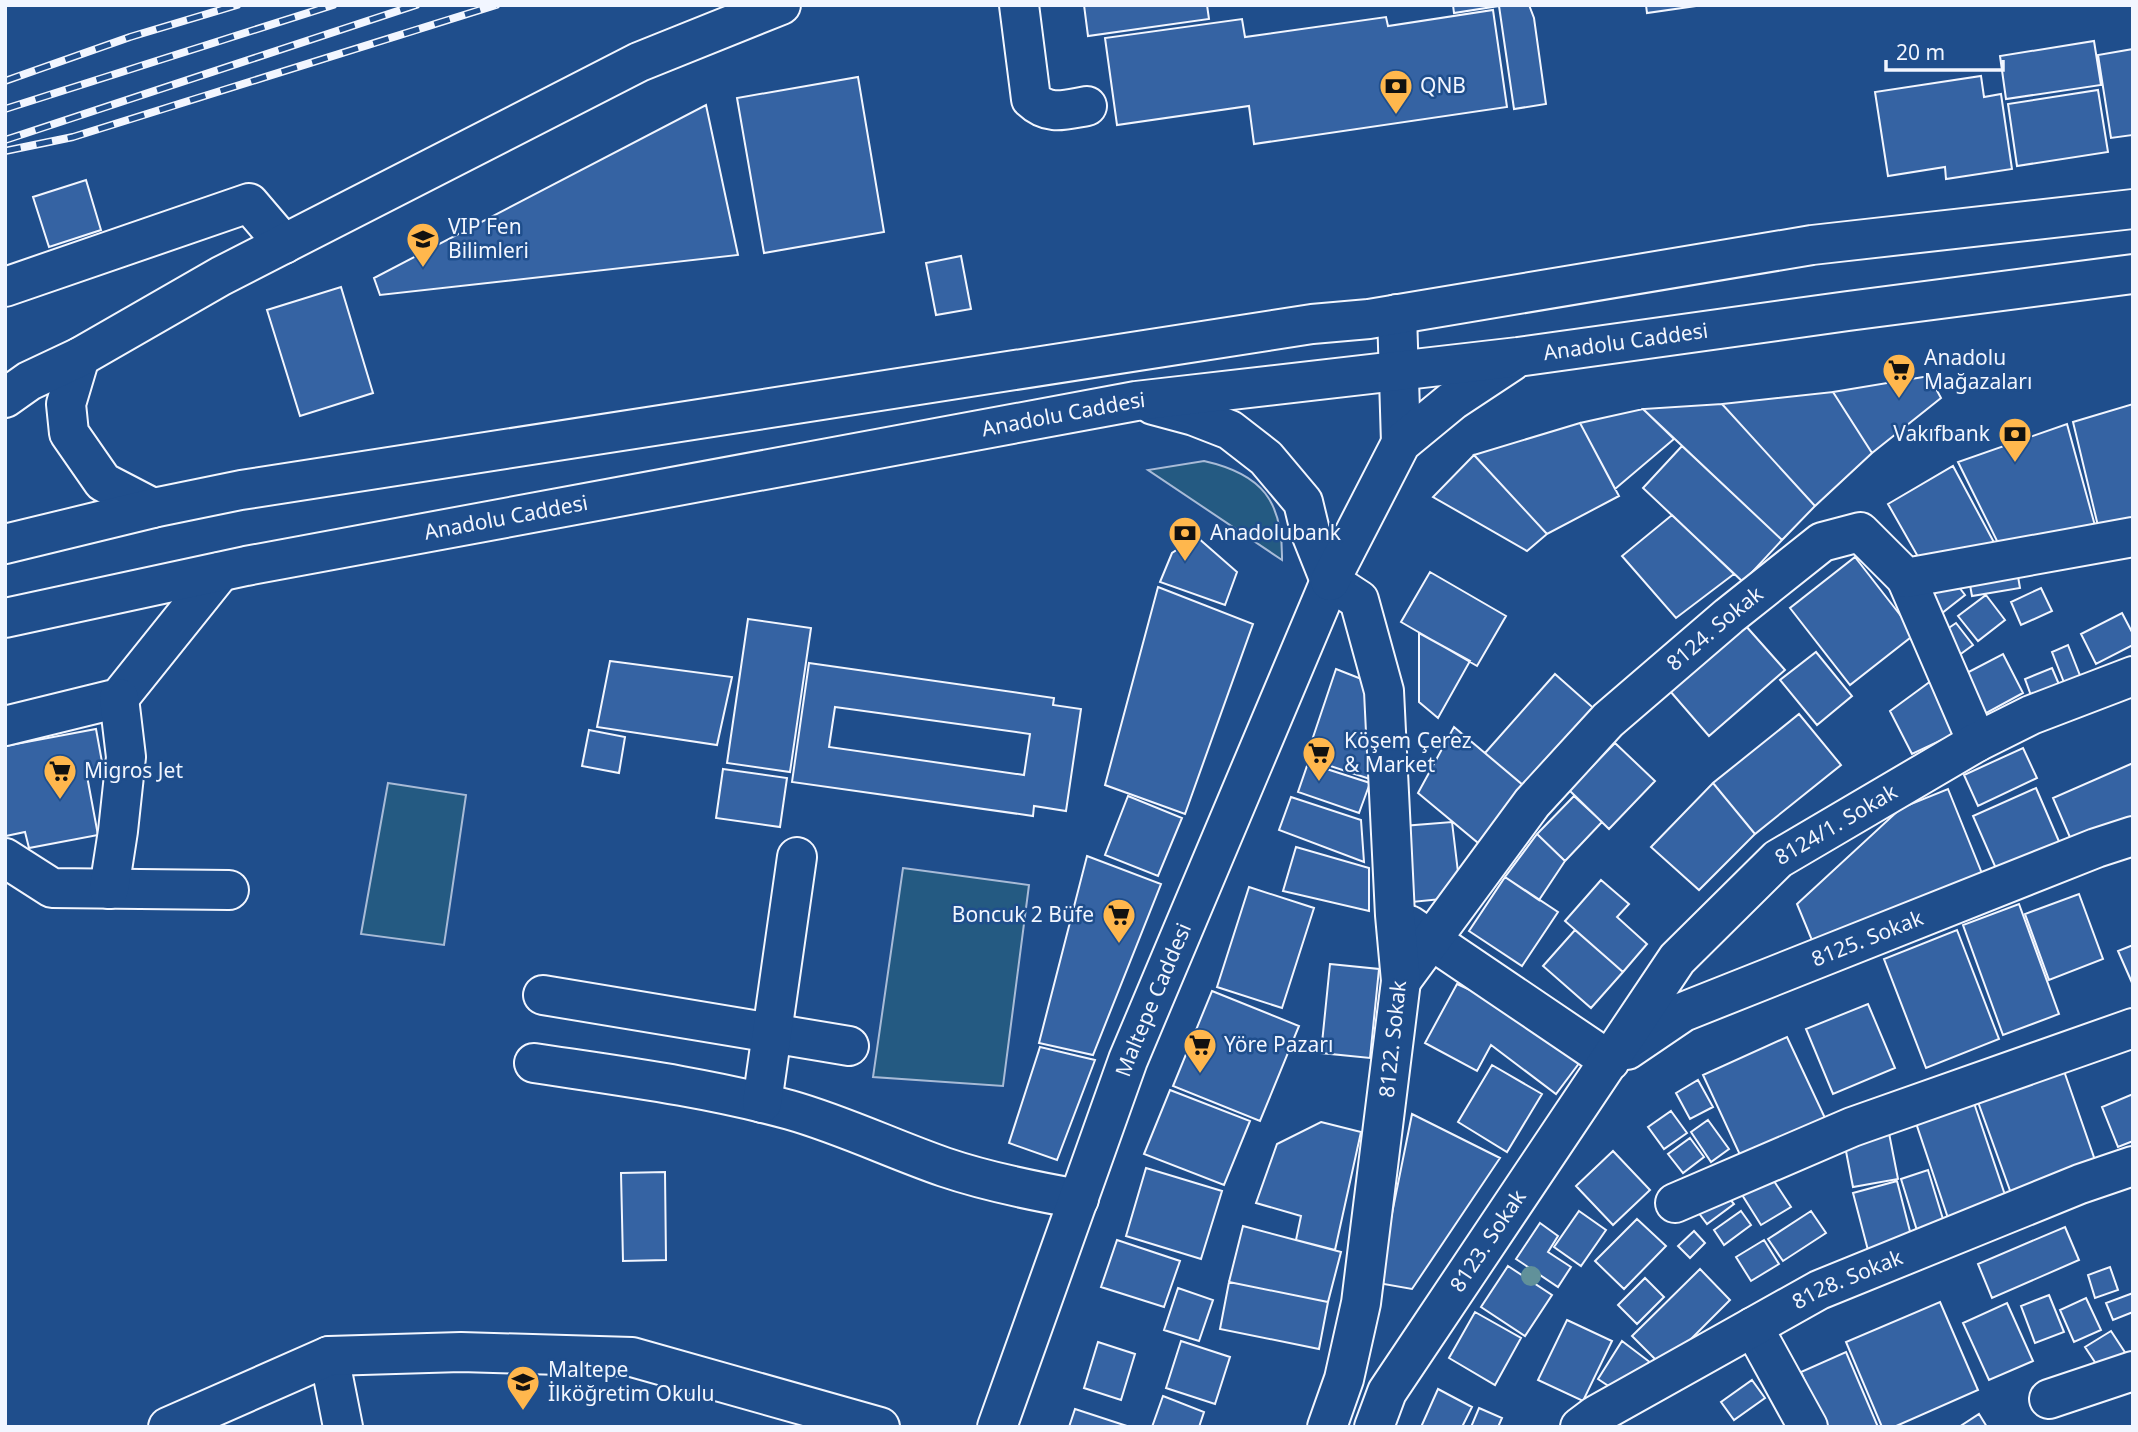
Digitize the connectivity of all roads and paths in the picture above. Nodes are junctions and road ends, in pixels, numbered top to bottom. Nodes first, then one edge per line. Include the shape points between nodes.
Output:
1 (782, 5) edge
2 (1018, 5) edge
3 (1087, 106) dead end
4 (2133, 209) edge
5 (284, 244) junction
6 (2133, 274) edge
7 (5, 287) edge
8 (1397, 314) junction
9 (80, 357) junction
10 (1518, 357) junction
11 (1399, 371) junction
12 (5, 398) edge
13 (1136, 401) junction
14 (1401, 443) junction
15 (153, 508) junction
16 (2133, 537) edge
17 (5, 544) edge
18 (220, 572) junction
19 (1906, 578) junction
20 (1330, 581) junction
21 (5, 618) edge
22 (2133, 676) edge
23 (119, 698) junction
24 (5, 726) edge
25 (1977, 742) junction
26 (2133, 836) edge
27 (5, 858) edge
28 (797, 858) dead end
29 (109, 889) junction
30 (229, 890) dead end
31 (1395, 915) junction
32 (1431, 940) junction
33 (1401, 981) junction
34 (543, 995) dead end
35 (2133, 1028) edge
36 (771, 1032) junction
37 (849, 1046) dead end
38 (1610, 1061) junction
39 (534, 1063) dead end
40 (762, 1103) junction
41 (2133, 1166) edge
42 (1079, 1199) junction
43 (1675, 1203) dead end
44 (1361, 1303) junction
45 (1753, 1327) junction
46 (330, 1356) junction
47 (2133, 1371) edge
48 (2049, 1399) dead end
49 (1380, 1409) edge
50 (168, 1427) edge
51 (343, 1427) edge
52 (880, 1427) edge
53 (997, 1427) edge
54 (1327, 1427) edge
55 (1580, 1427) edge
56 (1808, 1427) edge

1 - 5 main road via 639,62
2 - 3 main road via 1031,99 1054,111
4 - 8 main road via 1812,245
5 - 7 main road via 249,202
5 - 9 main road
6 - 10 main road, Anadolu Caddesi
8 - 11 main road
8 - 15 main road via 268,486
9 - 12 main road
9 - 15 main road via 65,404 69,433 103,482
10 - 11 main road, Anadolu Caddesi
10 - 14 main road via 1452,401
11 - 13 main road, Anadolu Caddesi
11 - 14 main road
13 - 18 main road, Anadolu Caddesi
13 - 20 main road via 1230,430 1266,458 1303,502
14 - 20 main road, Maltepe Caddesi
15 - 17 main road
16 - 19 main road
18 - 21 main road, Anadolu Caddesi
18 - 23 main road
19 - 25 main road
19 - 32 main road, 8124. Sokak via 1860,531 1822,542 1608,720 1532,803
20 - 31 main road, 8122. Sokak via 1359,600 1384,691
20 - 42 main road, Maltepe Caddesi via 1128,1060
22 - 25 main road, 8124/1. Sokak via 2031,715
23 - 24 main road
23 - 29 main road via 126,757
25 - 38 main road, 8124/1. Sokak via 1778,859 1677,959
26 - 38 main road, 8125. Sokak via 1683,1012
27 - 29 main road via 52,888
28 - 36 main road
29 - 30 main road
31 - 32 main road
31 - 33 main road, 8122. Sokak
32 - 33 main road, 8124. Sokak
32 - 38 main road
33 - 44 main road, 8122. Sokak
34 - 36 main road
35 - 43 main road via 1852,1127
36 - 37 main road
36 - 40 main road
38 - 49 main road, 8123. Sokak
39 - 40 main road via 686,1086
40 - 42 main road via 986,1180
41 - 45 main road, 8128. Sokak via 1819,1290
42 - 53 main road, Maltepe Caddesi
44 - 49 main road
44 - 54 main road, 8122. Sokak via 1344,1379
45 - 55 main road, 8128. Sokak
45 - 56 main road
46 - 50 main road
46 - 51 main road
46 - 52 main road via 461,1352 632,1357
47 - 48 main road

